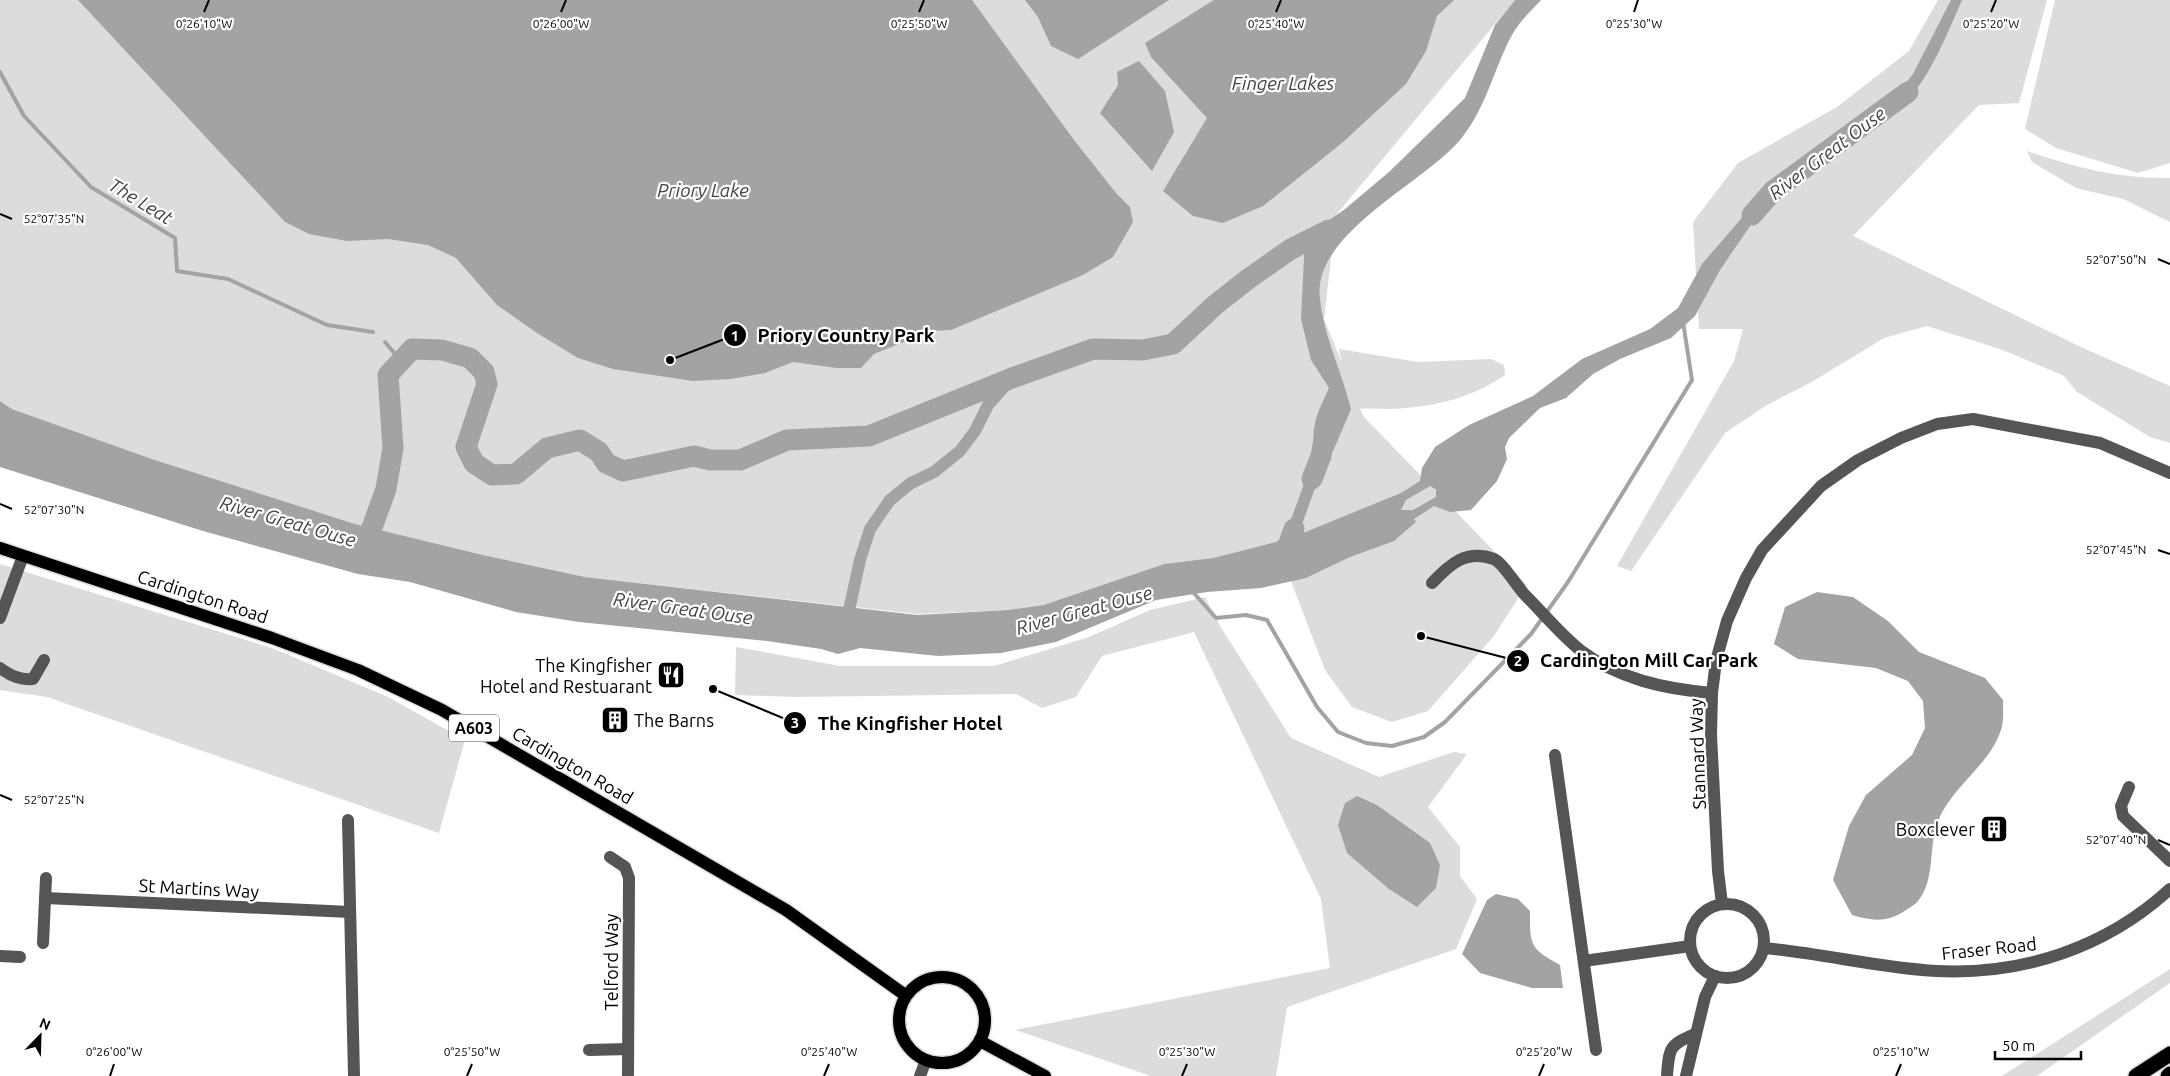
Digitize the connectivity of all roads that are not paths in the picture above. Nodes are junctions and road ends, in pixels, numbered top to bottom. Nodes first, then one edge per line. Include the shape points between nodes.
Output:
1 (2170, 473) edge
2 (0, 548) edge
3 (23, 556) junction
4 (1432, 583) dead end
5 (0, 618) edge
6 (44, 660) dead end
7 (0, 668) edge
8 (1712, 693) junction
9 (1555, 754) dead end
10 (2129, 787) dead end
11 (348, 820) dead end
12 (610, 857) dead end
13 (2170, 861) edge
14 (46, 878) dead end
15 (2170, 889) edge
16 (45, 898) junction
17 (1722, 904) junction
18 (350, 912) junction
19 (43, 943) dead end
20 (1690, 946) junction
21 (1764, 948) junction
22 (0, 956) edge
23 (20, 957) dead end
24 (1584, 961) junction
25 (1715, 976) junction
26 (905, 995) junction
27 (1695, 1034) junction
28 (980, 1042) junction
29 (628, 1049) junction
30 (589, 1050) dead end
31 (1596, 1050) dead end
32 (2170, 1054) edge
33 (926, 1060) junction
34 (354, 1076) edge
35 (628, 1076) edge
36 (920, 1076) edge
37 (1045, 1076) edge
38 (1667, 1076) edge
39 (1686, 1076) edge
40 (2136, 1076) edge

1 - 8 street, Stannard Way via 2115,448 2088,440 1973,419 1937,424 1901,438 1858,460 1821,486 1762,550 1727,621 1716,661
2 - 3 main road, Cardington Road / A603
3 - 5 street
3 - 26 main road, Cardington Road / A603 via 272,638 358,670 442,710 786,910
4 - 8 street via 1460,558 1484,556 1497,560 1519,588 1581,650 1624,675 1657,686
6 - 7 street via 33,679 17,678
8 - 17 street, Stannard Way via 1711,736
9 - 24 street
10 - 13 street via 2121,806 2123,816
11 - 18 street
12 - 29 street, Telford Way via 625,867 629,878
14 - 16 street
15 - 21 street, Fraser Road via 2125,923 2084,946 2023,966 1936,971
16 - 18 street, St Martins Way
16 - 19 street
17 - 20 street via 1698,917 1691,931
17 - 21 street via 1737,905 1751,912 1762,929
18 - 34 street
20 - 24 street
20 - 25 street via 1702,968
21 - 25 street via 1760,959 1750,970 1728,978
22 - 23 street
24 - 31 street
25 - 27 street
26 - 28 main road via 927,979 941,976 961,980 978,994 985,1010
26 - 33 main road via 898,1015 902,1036 911,1051
27 - 38 street via 1675,1042 1669,1052
27 - 39 street
28 - 33 main road via 969,1054 956,1061 938,1063
28 - 37 main road
29 - 30 street
29 - 35 street, Telford Way
32 - 40 highway
33 - 36 street

